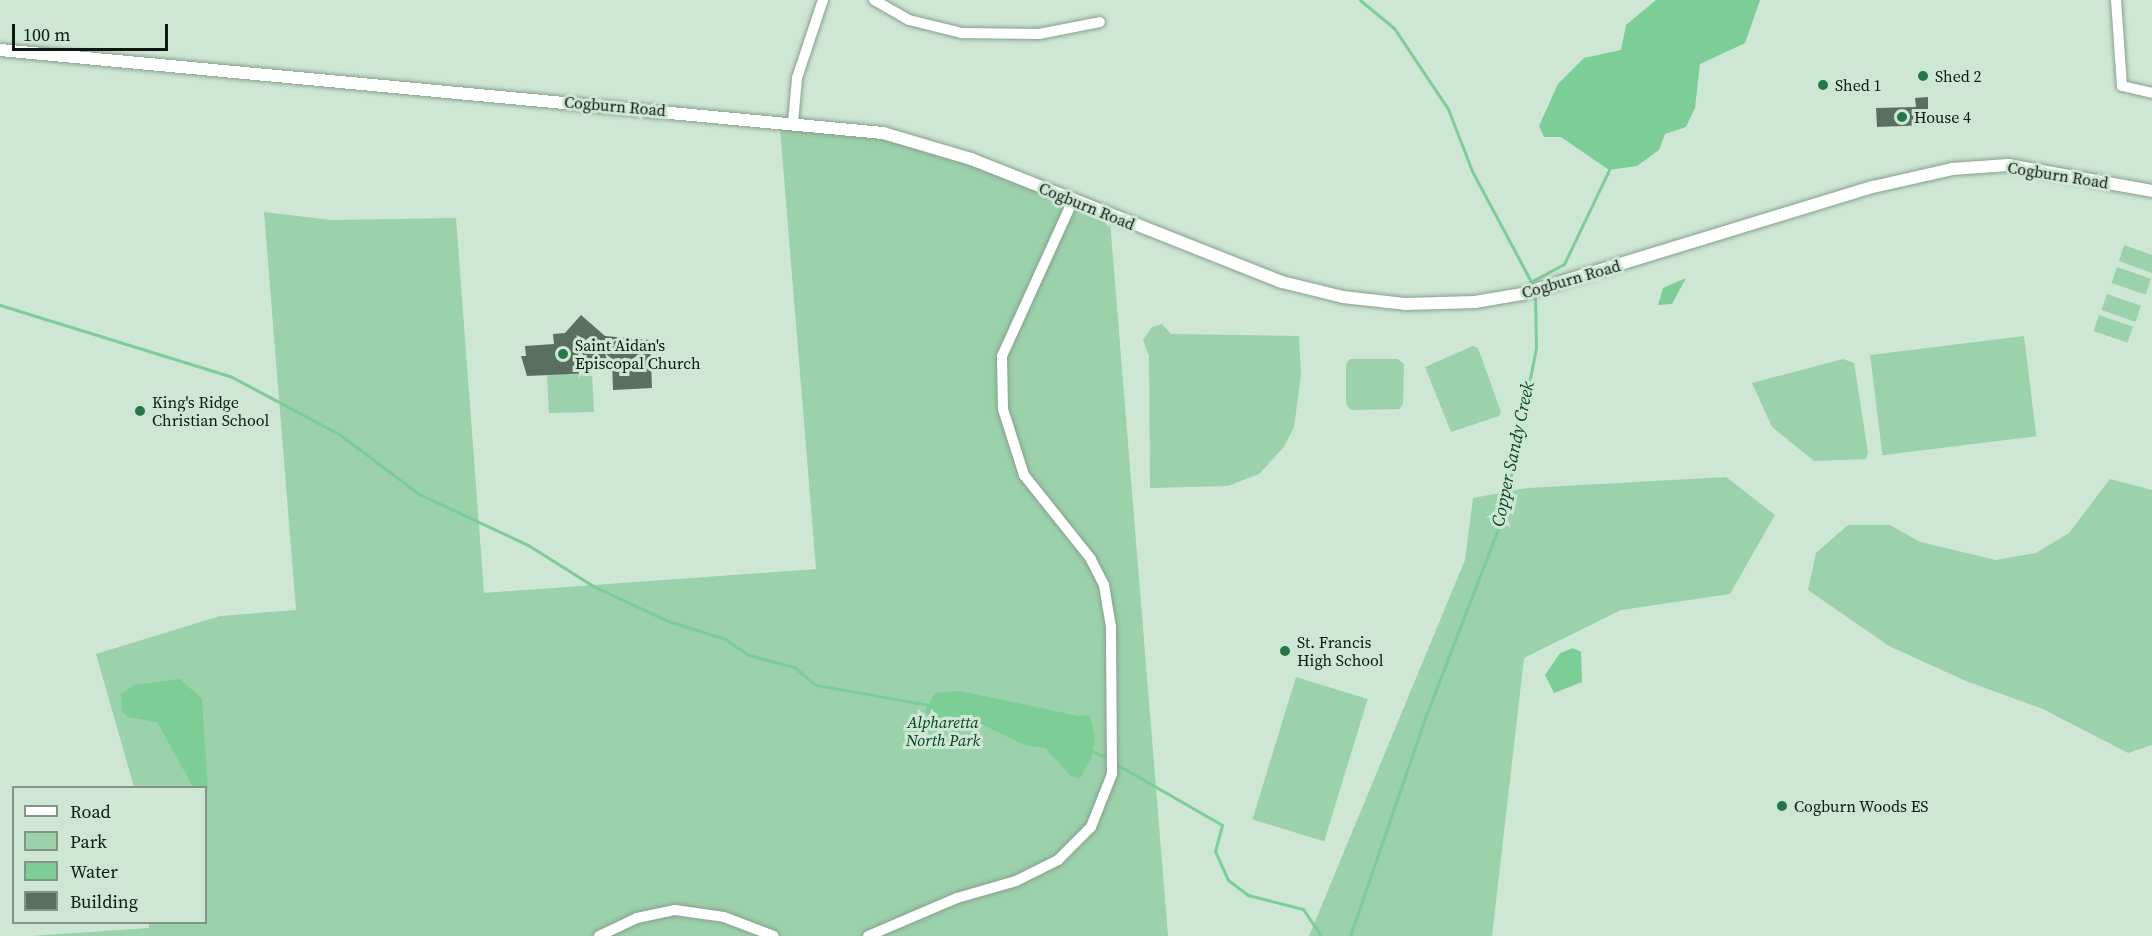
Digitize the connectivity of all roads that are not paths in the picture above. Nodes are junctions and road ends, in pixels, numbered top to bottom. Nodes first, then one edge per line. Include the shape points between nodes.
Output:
1 (823, 0) edge
2 (874, 0) edge
3 (2116, 0) edge
4 (1100, 22) dead end
5 (0, 50) edge
6 (2152, 93) edge
7 (793, 123) junction
8 (2152, 191) edge
9 (1073, 200) junction
10 (599, 936) edge
11 (774, 936) edge
12 (868, 936) edge

1 - 7 street via 797,78
2 - 4 street via 909,20 962,33 1039,34
3 - 6 street via 2122,86
5 - 7 street, Cogburn Road
7 - 9 street, Cogburn Road via 918,142
8 - 9 street, Cogburn Road via 2008,165 1952,169 1873,187 1522,294 1434,304 1373,302 1302,288
9 - 12 street via 1002,356 1003,409 1024,475 1091,559 1104,585 1111,627 1112,774 1091,827 1052,864
10 - 11 street via 637,918 675,910 724,917

